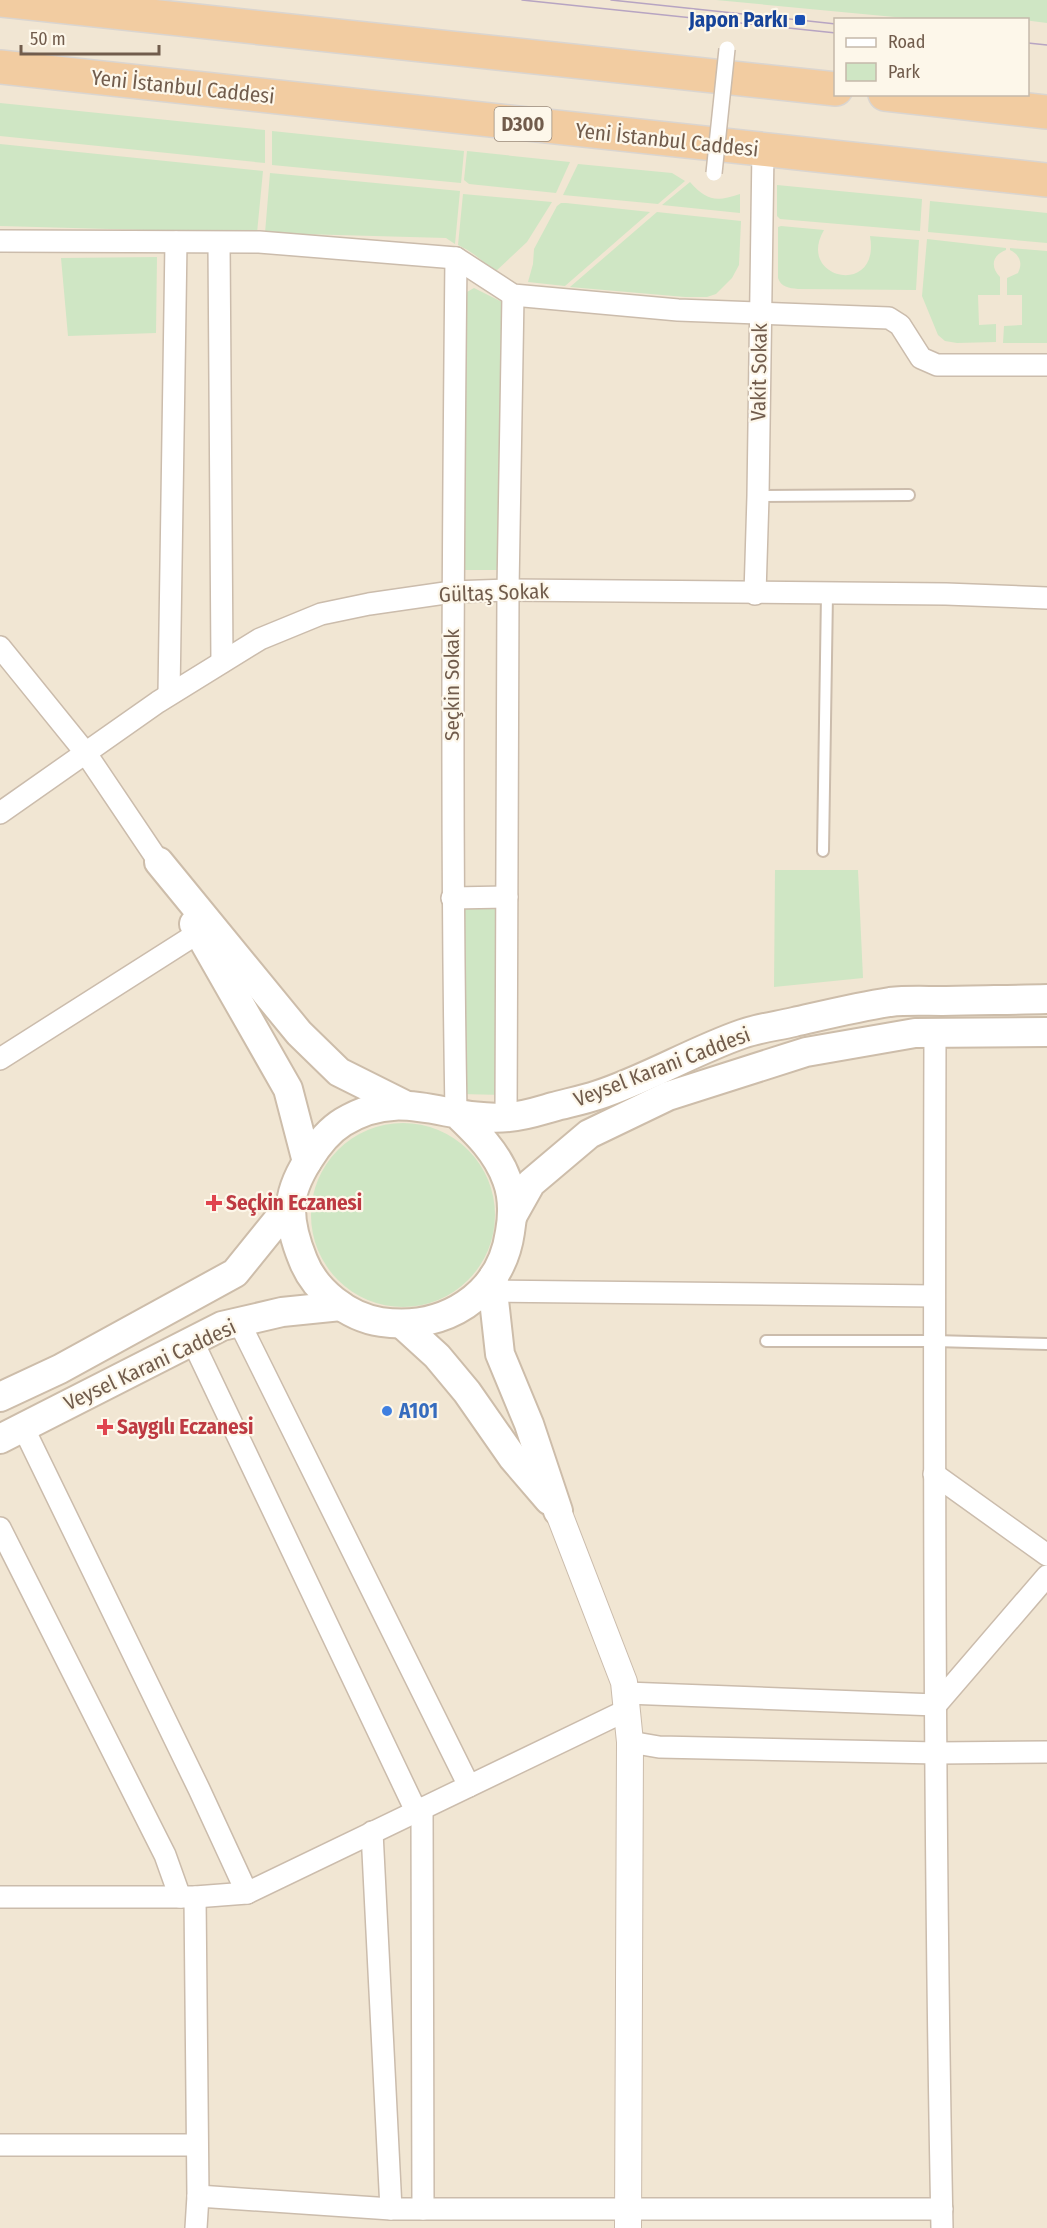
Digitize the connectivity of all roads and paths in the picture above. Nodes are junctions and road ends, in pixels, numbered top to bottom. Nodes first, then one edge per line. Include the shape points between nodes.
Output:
1 (0, 0) edge
2 (727, 49) dead end
3 (0, 67) edge
4 (834, 89) edge
5 (904, 96) edge
6 (1047, 111) edge
7 (763, 150) junction
8 (714, 173) dead end
9 (1047, 180) edge
10 (0, 241) edge
11 (176, 242) junction
12 (219, 243) junction
13 (456, 258) junction
14 (513, 295) junction
15 (760, 314) junction
16 (1047, 365) edge
17 (909, 495) dead end
18 (758, 496) junction
19 (508, 590) junction
20 (452, 592) junction
21 (755, 594) junction
22 (827, 594) junction
23 (1047, 598) edge
24 (0, 647) edge
25 (222, 662) junction
26 (170, 694) junction
27 (85, 752) junction
28 (0, 813) edge
29 (823, 851) dead end
30 (159, 862) junction
31 (507, 897) junction
32 (452, 898) junction
33 (198, 933) junction
34 (1047, 999) edge
35 (1047, 1032) edge
36 (935, 1033) junction
37 (0, 1059) edge
38 (403, 1104) junction
39 (456, 1113) junction
40 (506, 1118) junction
41 (307, 1162) junction
42 (290, 1205) junction
43 (513, 1215) junction
44 (494, 1283) junction
45 (934, 1296) junction
46 (341, 1306) junction
47 (239, 1322) junction
48 (403, 1325) junction
49 (766, 1341) dead end
50 (934, 1341) junction
51 (193, 1342) junction
52 (1047, 1344) edge
53 (0, 1397) edge
54 (11, 1433) edge
55 (934, 1474) junction
56 (558, 1511) junction
57 (0, 1528) edge
58 (1047, 1555) edge
59 (1047, 1576) edge
60 (627, 1702) junction
61 (936, 1705) junction
62 (630, 1742) junction
63 (1047, 1752) edge
64 (937, 1753) junction
65 (469, 1785) junction
66 (419, 1809) junction
67 (372, 1832) junction
68 (247, 1893) junction
69 (0, 1897) edge
70 (188, 1897) junction
71 (0, 2145) edge
72 (198, 2145) junction
73 (198, 2196) junction
74 (391, 2209) junction
75 (423, 2209) junction
76 (628, 2218) edge
77 (942, 2219) edge
78 (196, 2228) edge

1 - 4 highway
2 - 8 street, bridge
3 - 7 highway, Yeni İstanbul Caddesi / D300
5 - 6 highway
7 - 9 highway, Yeni İstanbul Caddesi / D300
7 - 15 street, Vakit Sokak
10 - 11 street
11 - 12 street
11 - 26 street
12 - 13 street via 259,242
12 - 25 street
13 - 14 street
13 - 20 street, Seçkin Sokak
14 - 15 street
14 - 19 street
15 - 16 street via 889,318 900,325 921,358 937,365
15 - 18 street, Vakit Sokak
17 - 18 lane
18 - 21 street, Vakit Sokak
19 - 20 street, Gültaş Sokak
19 - 21 street, Gültaş Sokak
19 - 31 street
20 - 25 street, Gültaş Sokak via 321,614 260,639
20 - 32 street, Seçkin Sokak
21 - 22 street, Gültaş Sokak
22 - 23 street, Gültaş Sokak
22 - 29 lane
24 - 27 street
25 - 26 street, Gültaş Sokak
26 - 27 street, Gültaş Sokak
27 - 28 street, Gültaş Sokak
27 - 30 street
30 - 33 main road
30 - 38 main road via 299,1033 339,1072
31 - 32 street
31 - 40 street
32 - 39 street, Seçkin Sokak
33 - 37 street
33 - 41 main road via 288,1089
34 - 40 main road, Veysel Karani Caddesi via 892,1002 842,1011 744,1033 599,1095
35 - 36 main road, Veysel Karani Caddesi
36 - 43 main road, Veysel Karani Caddesi via 806,1052 668,1095 589,1134 531,1183
36 - 45 street
38 - 39 main road, Veysel Karani Caddesi
38 - 41 main road via 371,1109 341,1123 318,1144
39 - 40 main road, Veysel Karani Caddesi
39 - 43 main road via 494,1153 508,1182
41 - 42 main road
42 - 46 main road via 295,1240 306,1267 321,1289
42 - 53 main road, Veysel Karani Caddesi via 235,1273 60,1369
43 - 44 main road via 508,1246
44 - 45 street
44 - 48 main road via 455,1312 429,1322
44 - 56 main road via 500,1354
45 - 50 street
46 - 47 main road, Veysel Karani Caddesi via 282,1312
46 - 48 main road via 371,1320
47 - 51 main road, Veysel Karani Caddesi via 222,1326
47 - 65 street
48 - 56 main road via 437,1356
49 - 50 lane
50 - 52 lane
50 - 55 street
51 - 54 main road, Veysel Karani Caddesi
51 - 66 street
54 - 68 street via 199,1789
55 - 58 street
55 - 61 street
56 - 60 street via 624,1682
57 - 70 street
59 - 61 street
60 - 61 street
60 - 62 street
60 - 65 street
61 - 64 street
62 - 64 street via 659,1747
62 - 76 street
63 - 64 street
64 - 77 street
65 - 66 street
66 - 67 street
66 - 75 street
67 - 68 street
67 - 74 street
68 - 70 street
69 - 70 street
70 - 72 street
71 - 72 street
72 - 73 street
73 - 74 street
73 - 78 street
74 - 75 street
75 - 76 street
76 - 77 street

